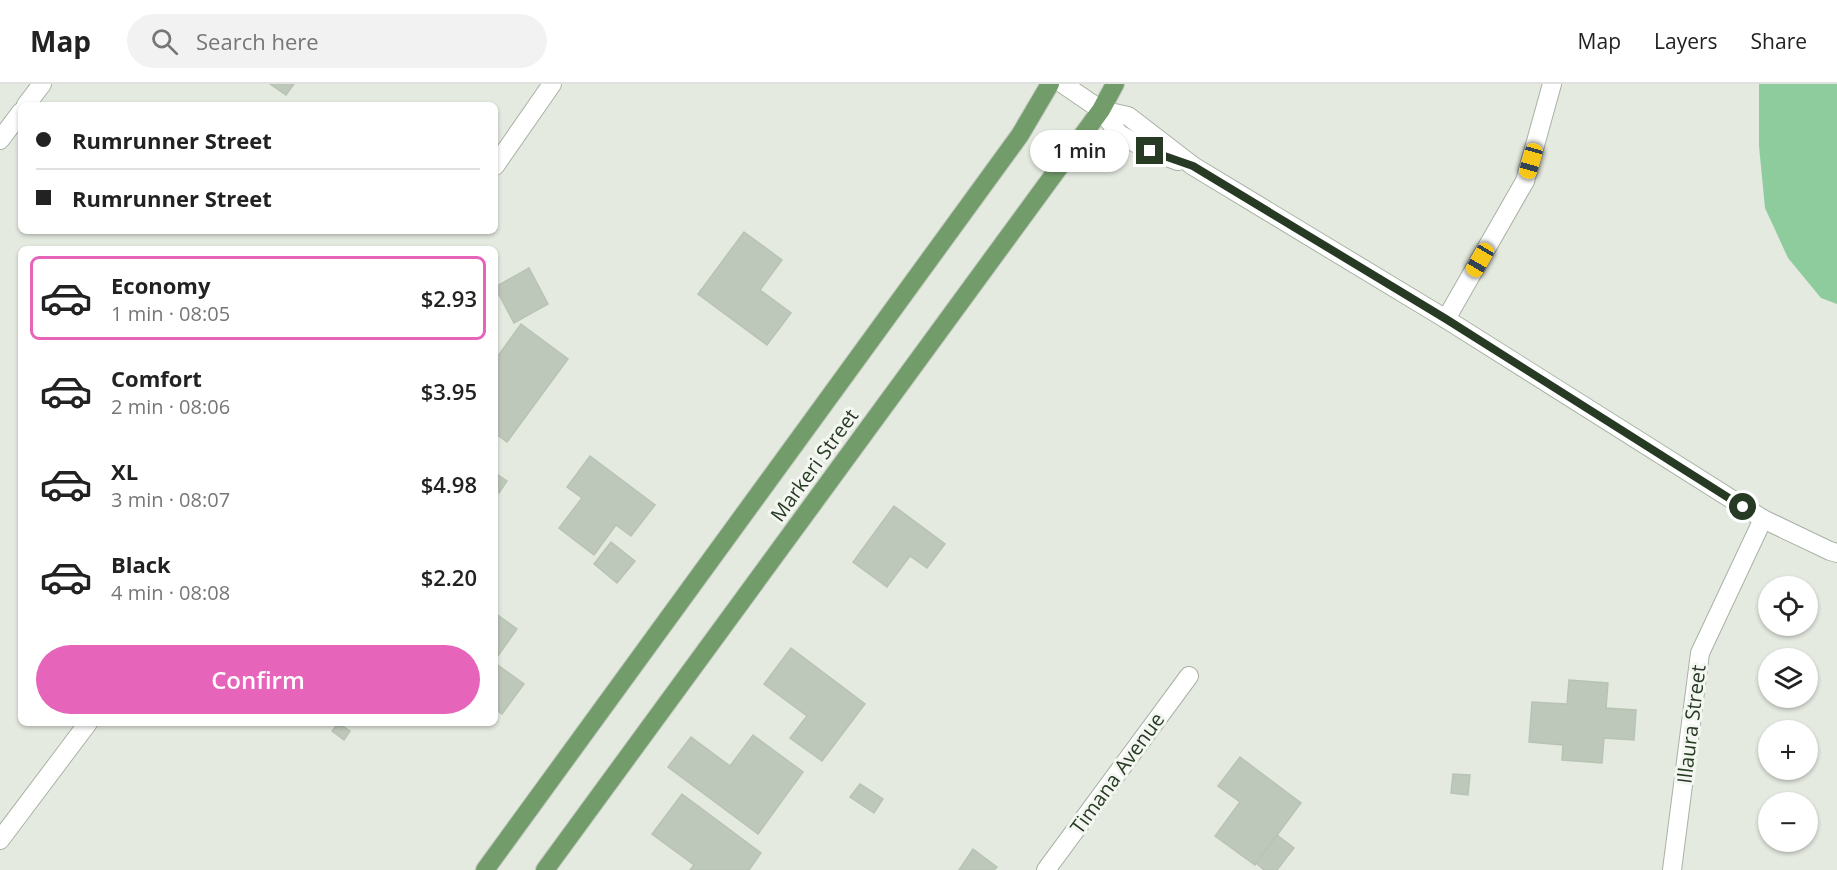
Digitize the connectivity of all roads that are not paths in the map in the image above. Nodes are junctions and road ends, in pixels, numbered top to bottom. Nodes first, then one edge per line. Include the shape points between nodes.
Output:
1 (42, 84) edge
2 (552, 84) edge
3 (1050, 84) edge
4 (1063, 84) edge
5 (1115, 84) edge
6 (1552, 84) edge
7 (28, 102) edge
8 (1101, 110) junction
9 (18, 116) edge
10 (0, 140) edge
11 (498, 162) edge
12 (1446, 319) junction
13 (1763, 519) junction
14 (1837, 553) edge
15 (1189, 676) dead end
16 (86, 726) edge
17 (0, 840) edge
18 (485, 870) edge
19 (545, 870) edge
20 (1046, 870) edge
21 (1672, 870) edge

1 - 7 street
2 - 11 street
3 - 18 main road, Markeri Street via 1020,135
4 - 8 street
5 - 8 main road, Markeri Street
6 - 12 street via 1525,181
8 - 12 street via 1128,116 1193,166
8 - 19 main road, Markeri Street
9 - 10 street
12 - 13 street
13 - 14 street
13 - 21 street, Illaura Street via 1700,653
15 - 20 street, Timana Avenue
16 - 17 street

